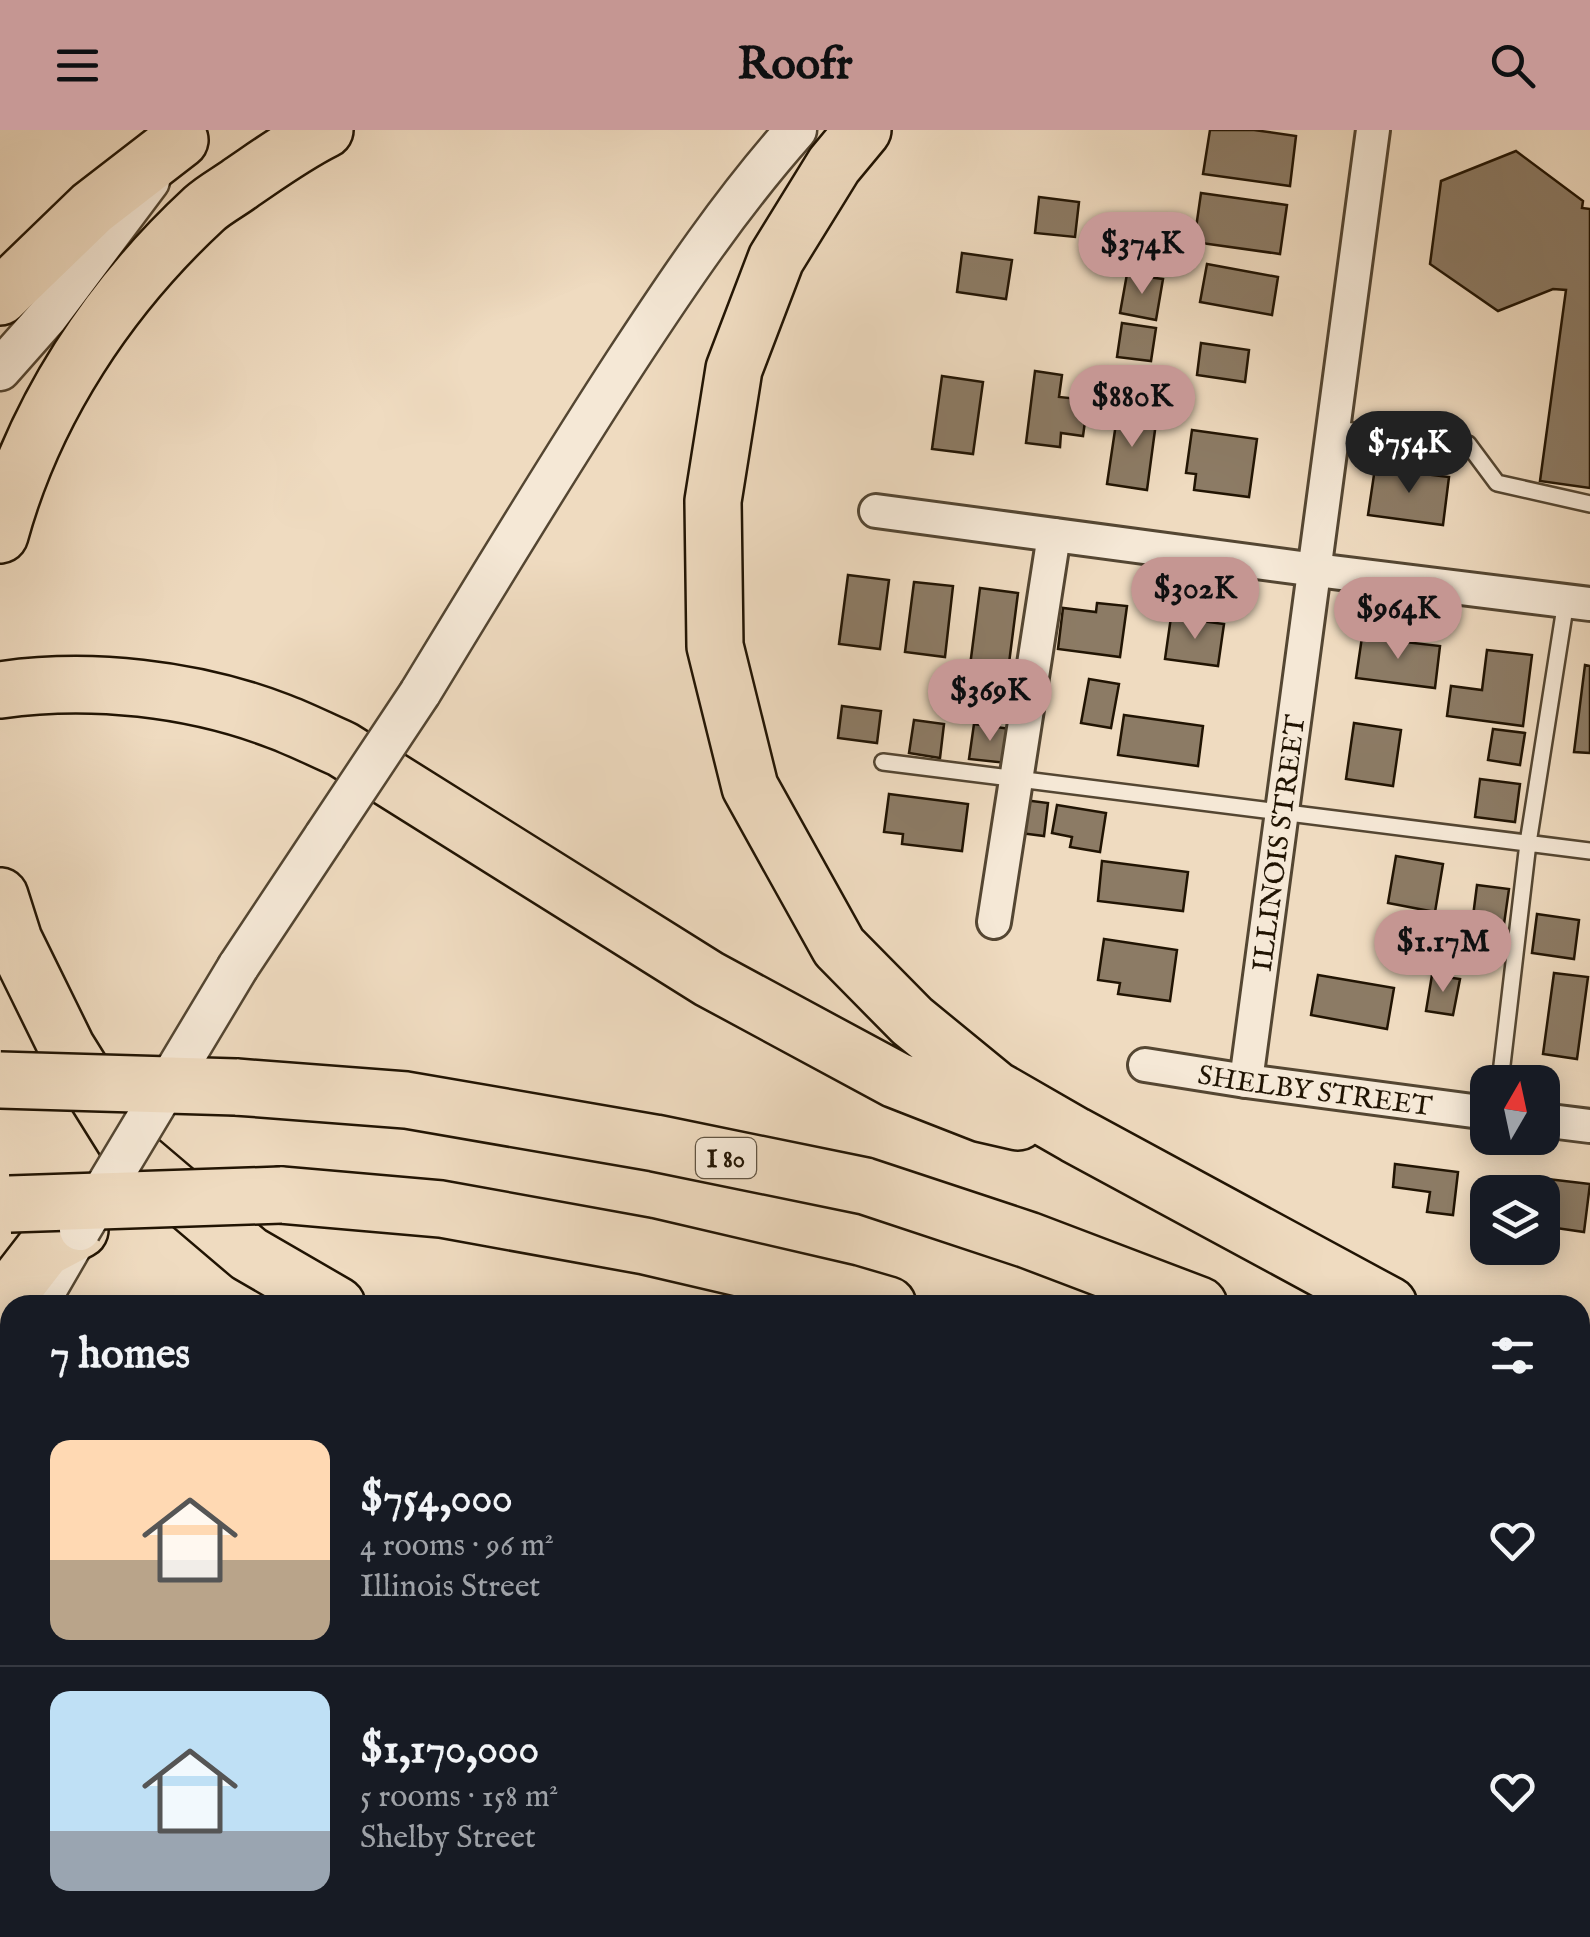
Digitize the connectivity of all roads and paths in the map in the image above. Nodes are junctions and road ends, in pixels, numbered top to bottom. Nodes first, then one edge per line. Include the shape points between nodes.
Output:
1 (325, 130) edge
2 (796, 130) edge
3 (863, 130) edge
4 (1373, 130) edge
5 (188, 135) edge
6 (0, 297) edge
7 (0, 370) edge
8 (1334, 429) junction
9 (1590, 504) edge
10 (876, 511) dead end
11 (0, 535) edge
12 (1054, 535) junction
13 (1316, 570) junction
14 (1578, 603) edge
15 (0, 690) edge
16 (883, 762) dead end
17 (1016, 779) junction
18 (1282, 813) junction
19 (1528, 843) junction
20 (1590, 851) edge
21 (0, 896) edge
22 (994, 922) dead end
23 (1145, 1065) dead end
24 (1502, 1065) edge
25 (0, 1080) edge
26 (1246, 1081) junction
27 (1470, 1110) edge
28 (1560, 1122) edge
29 (1590, 1126) edge
30 (1075, 1135) junction
31 (5, 1205) edge
32 (80, 1230) junction
33 (8, 1295) edge
34 (43, 1295) edge
35 (320, 1295) edge
36 (854, 1295) edge
37 (1172, 1295) edge
38 (1371, 1295) edge

1 - 11 highway via 206,207 131,286 86,346 34,436
2 - 32 street, bridge via 692,260 571,445 420,693 238,967
3 - 30 highway via 776,260 734,369 713,501 715,646 750,787 838,946 912,1021 994,1089
4 - 8 street, ILLINOIS STREET
5 - 6 highway via 92,208
5 - 7 street
8 - 9 lane via 1468,444 1497,482
8 - 13 street, ILLINOIS STREET
10 - 12 street
12 - 13 street
12 - 17 street
13 - 14 street
13 - 18 street, ILLINOIS STREET
14 - 19 lane
15 - 30 highway via 148,690 277,720 342,749 709,979 896,1080 983,1114
16 - 17 lane
17 - 18 lane
17 - 22 street
18 - 19 lane
18 - 26 street, ILLINOIS STREET
19 - 20 lane
19 - 24 lane
21 - 35 highway via 67,1048 135,1156 248,1254
23 - 26 street, SHELBY STREET
25 - 37 highway, I 80, bridge via 406,1100 655,1144 865,1186
26 - 27 street, SHELBY STREET
28 - 29 street
30 - 38 highway
31 - 36 highway, bridge via 281,1195 441,1210
32 - 33 highway via 44,1249
32 - 34 street

